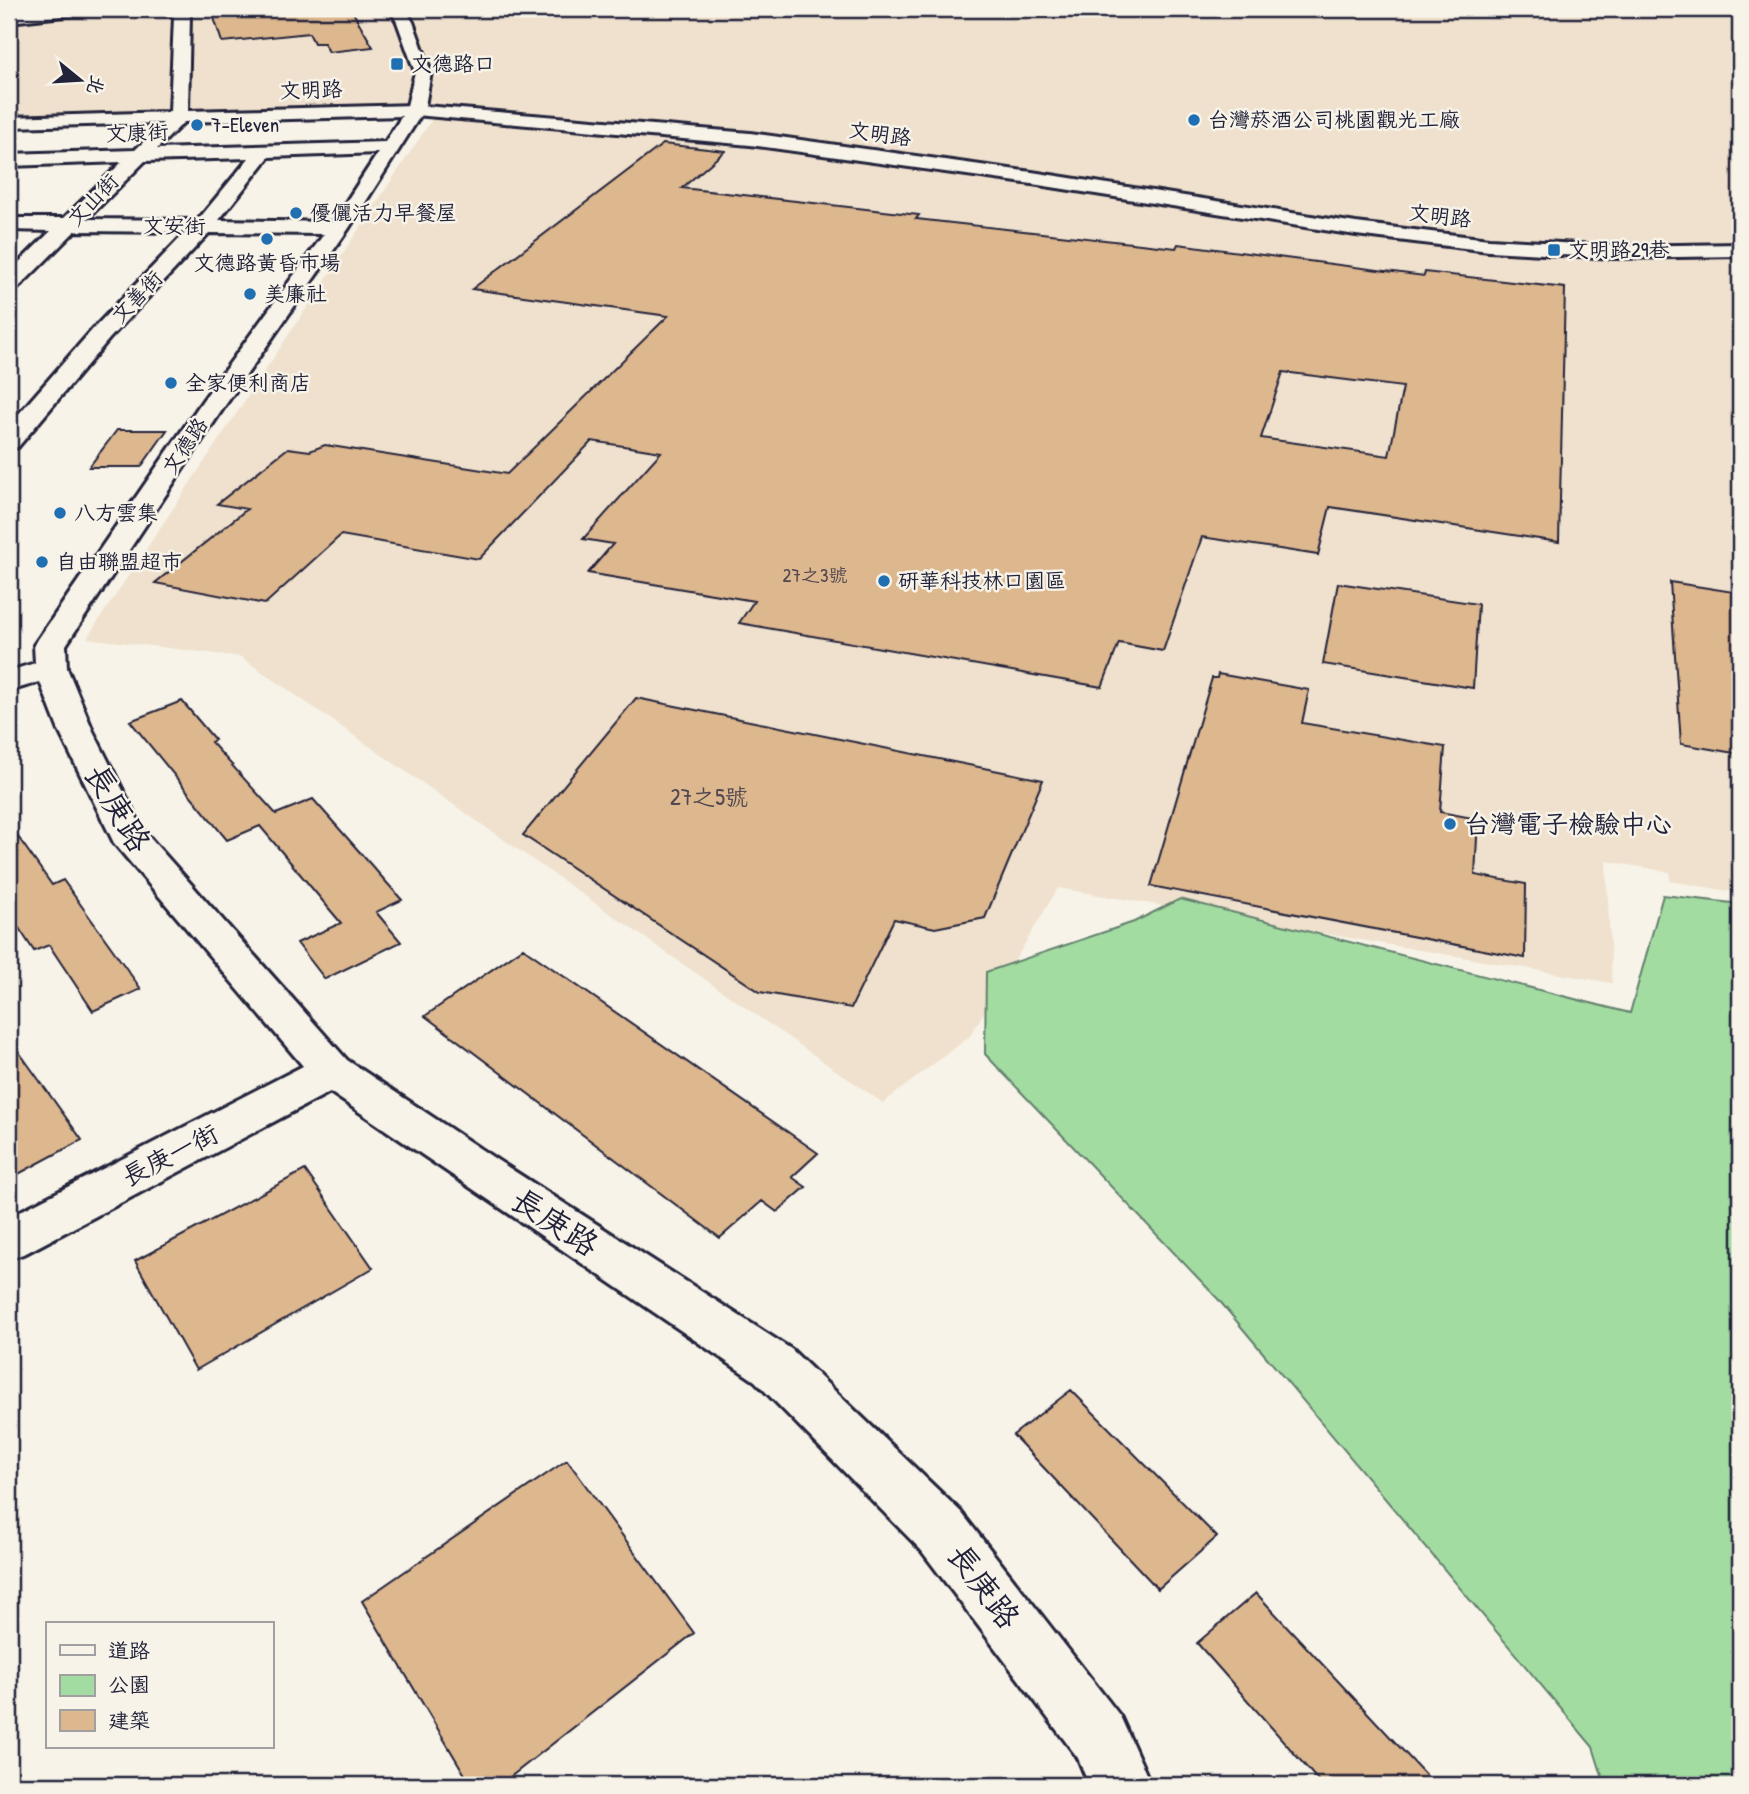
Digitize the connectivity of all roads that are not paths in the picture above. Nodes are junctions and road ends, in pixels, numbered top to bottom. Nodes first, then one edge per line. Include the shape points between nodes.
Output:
1 (81, 9) edge
2 (165, 9) edge
3 (397, 9) edge
4 (9, 17) edge
5 (415, 110) junction
6 (178, 117) junction
7 (9, 122) edge
8 (393, 147) junction
9 (263, 152) junction
10 (136, 156) junction
11 (9, 160) edge
12 (9, 224) edge
13 (68, 225) junction
14 (204, 226) junction
15 (340, 228) junction
16 (1740, 250) edge
17 (9, 284) edge
18 (9, 441) edge
19 (51, 668) junction
20 (9, 681) edge
21 (332, 1071) junction
22 (9, 1238) edge
23 (1120, 1785) edge

1 - 4 street
2 - 6 street via 182,15
3 - 5 street, 文德路 via 423,72
5 - 6 street, 文明路
5 - 8 street, 文德路
5 - 16 street, 文明路 via 750,139 1489,245 1615,252
6 - 7 street, 文明路
6 - 10 street, 文山街
8 - 9 street, 文康街
8 - 15 street, 文德路
9 - 10 street, 文康街
9 - 14 street, 文善街
10 - 11 street, 文康街
10 - 13 street, 文山街
12 - 13 street, 文安街
13 - 14 street, 文安街
13 - 17 street, 文山街
14 - 15 street, 文安街
14 - 18 street, 文善街 via 101,334
15 - 19 street, 文德路 via 212,405 50,645
19 - 20 street
19 - 21 street, 長庚路 via 86,755 127,835
21 - 22 street, 長庚一街
21 - 23 street, 長庚路 via 773,1365 942,1531 1099,1737

